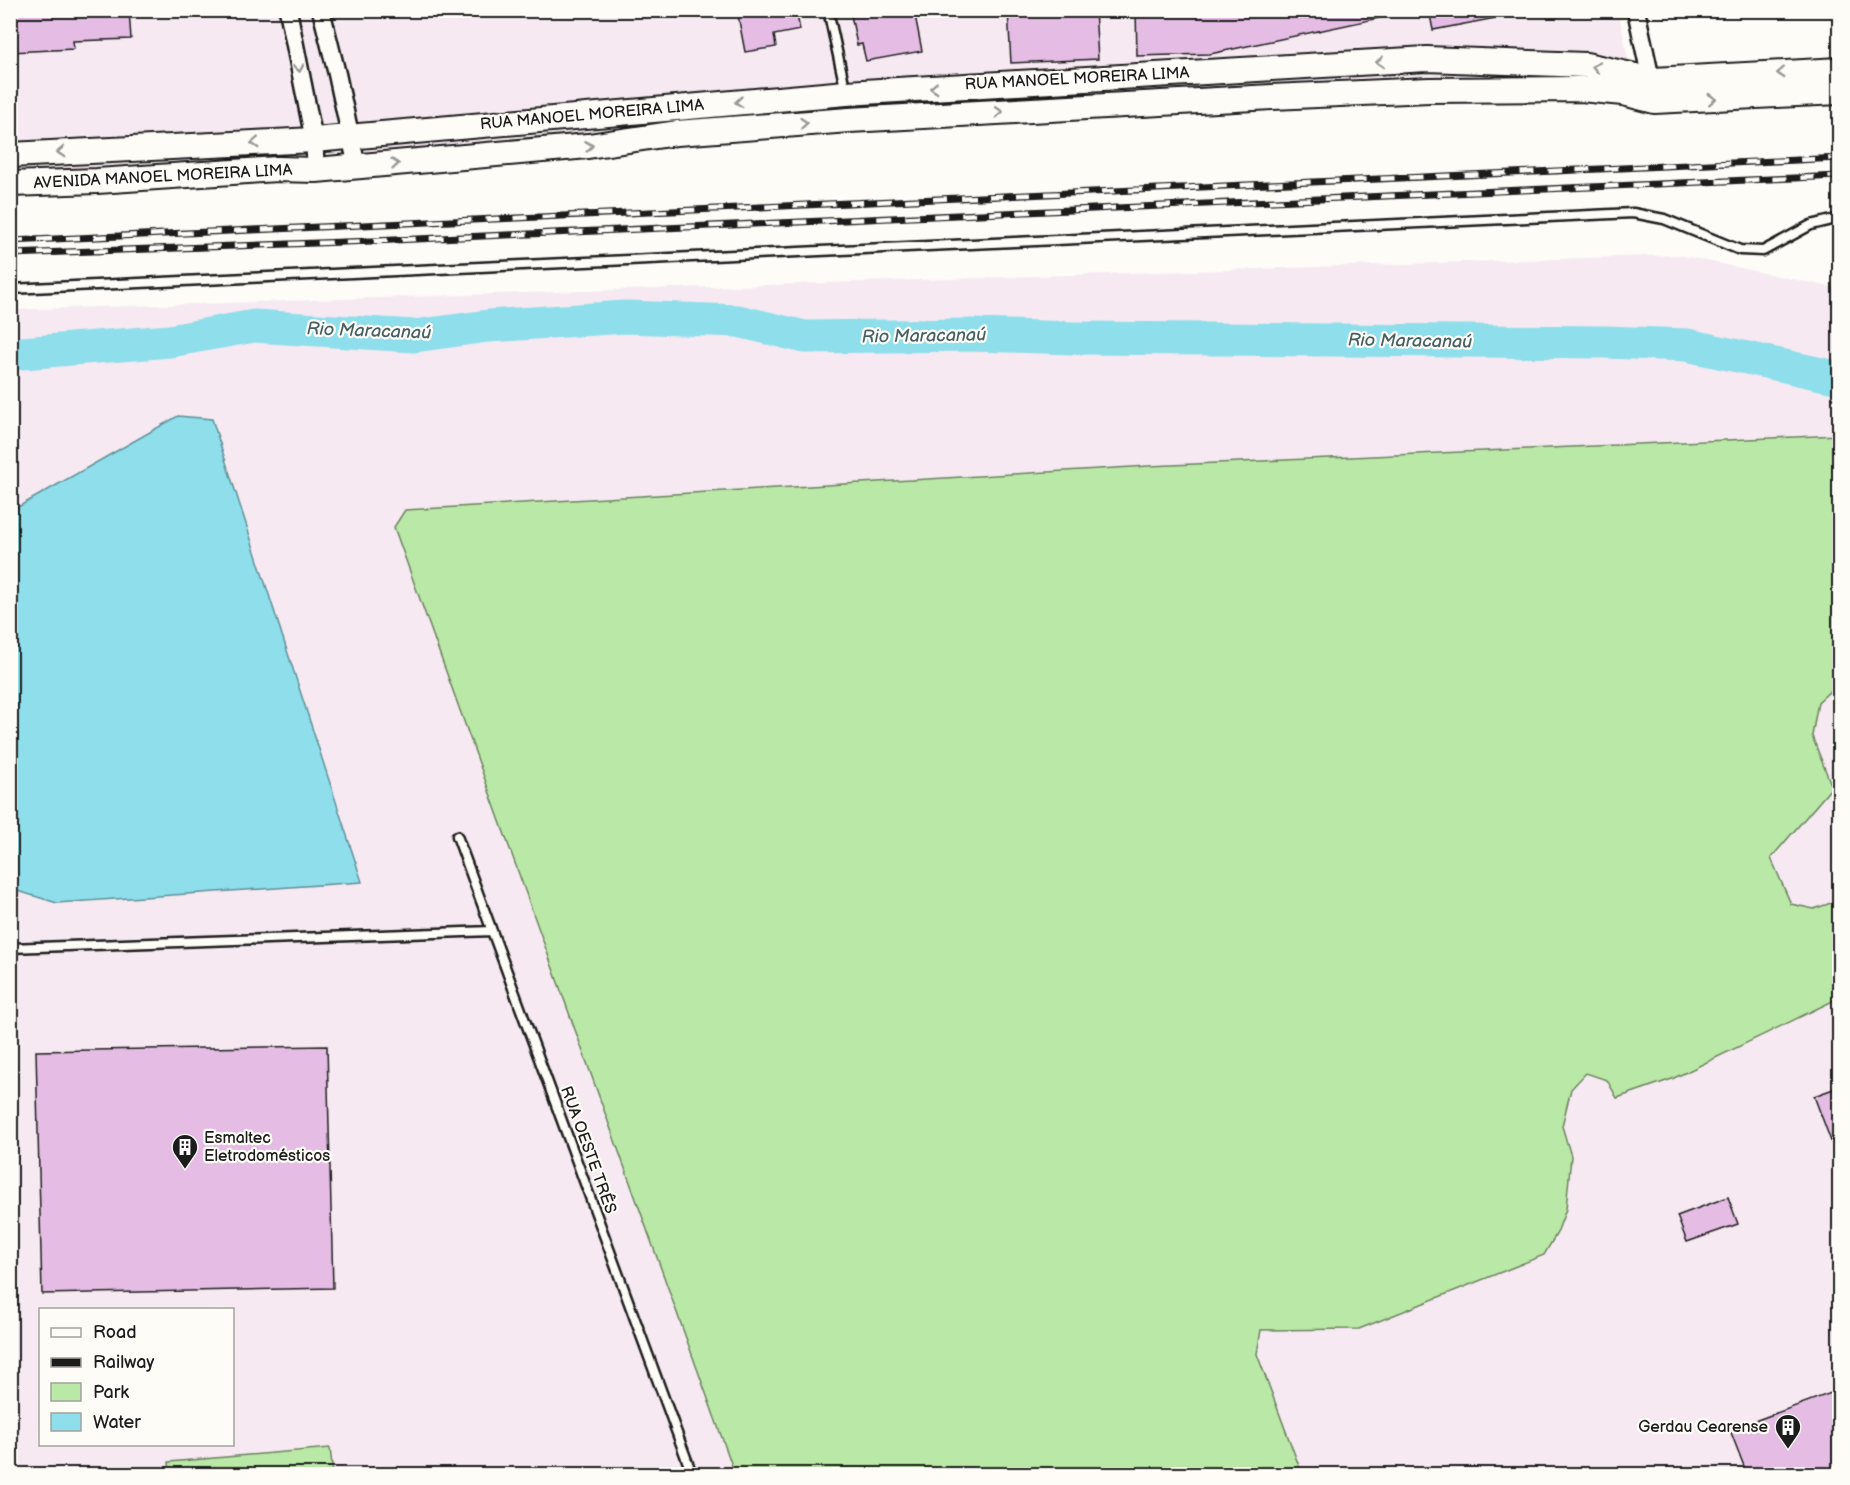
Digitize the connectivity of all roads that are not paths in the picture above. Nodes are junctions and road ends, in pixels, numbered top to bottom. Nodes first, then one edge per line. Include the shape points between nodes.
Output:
1 (288, 10) edge
2 (321, 10) edge
3 (828, 10) edge
4 (1636, 10) edge
5 (1427, 59) junction
6 (1839, 70) edge
7 (1429, 90) junction
8 (1653, 91) junction
9 (1839, 92) edge
10 (846, 93) junction
11 (351, 137) junction
12 (314, 140) junction
13 (10, 155) edge
14 (357, 167) junction
15 (316, 170) junction
16 (10, 184) edge
17 (1839, 218) edge
18 (10, 289) edge
19 (457, 836) dead end
20 (492, 931) junction
21 (10, 948) edge
22 (692, 1474) edge

1 -> 12 street
2 - 11 street
3 - 10 lane
4 - 8 street
5 - 7 street
8 -> 5 street, RUA MANOEL MOREIRA LIMA via 1586,65
5 -> 10 street, RUA MANOEL MOREIRA LIMA
6 -> 8 street, RUA MANOEL MOREIRA LIMA
7 - 8 street, RUA MANOEL MOREIRA LIMA
14 -> 7 street, RUA MANOEL MOREIRA LIMA via 588,147 677,133 849,120
8 -> 9 street, RUA MANOEL MOREIRA LIMA
10 -> 11 street, RUA MANOEL MOREIRA LIMA
11 - 12 street, RUA MANOEL MOREIRA LIMA
11 - 14 street
12 -> 13 street, AVENIDA MANOEL MOREIRA LIMA
12 - 15 street
14 - 15 street, RUA MANOEL MOREIRA LIMA
15 - 16 street, AVENIDA MANOEL MOREIRA LIMA
17 - 18 lane via 1811,225 1763,251 1740,250 1664,219 1633,213
19 - 20 lane, RUA OESTE TRÊS
20 - 21 lane
20 - 22 lane, RUA OESTE TRÊS

